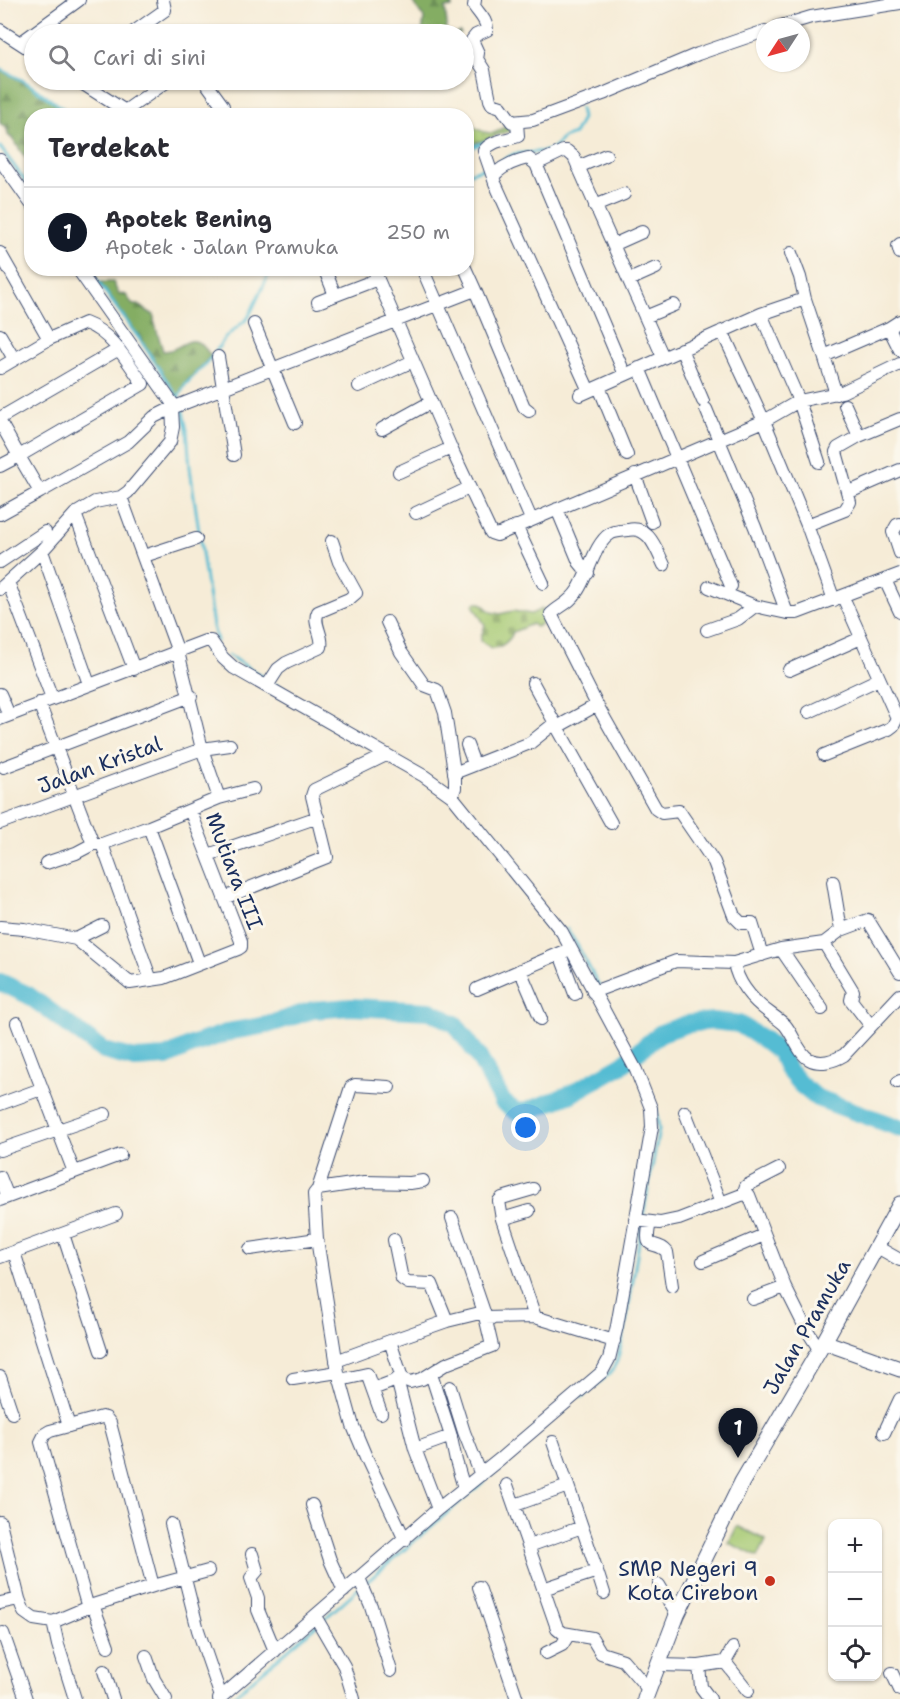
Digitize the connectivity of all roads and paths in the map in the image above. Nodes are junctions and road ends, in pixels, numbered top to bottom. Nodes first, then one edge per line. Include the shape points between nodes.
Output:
1 (79, 0) edge
2 (163, 0) edge
3 (475, 0) edge
4 (900, 3) edge
5 (808, 18) edge
6 (46, 24) edge
7 (145, 24) edge
8 (0, 30) edge
9 (756, 34) edge
10 (474, 37) edge
11 (24, 40) edge
12 (20, 43) junction
13 (474, 44) edge
14 (24, 46) edge
15 (93, 90) edge
16 (157, 90) edge
17 (211, 90) edge
18 (121, 108) edge
19 (135, 108) edge
20 (223, 108) edge
21 (518, 127) junction
22 (606, 155) dead end
23 (0, 160) edge
24 (536, 164) junction
25 (578, 167) junction
26 (493, 177) junction
27 (24, 194) edge
28 (624, 194) dead end
29 (595, 206) junction
30 (642, 232) dead end
31 (612, 244) junction
32 (900, 244) edge
33 (0, 253) edge
34 (791, 253) dead end
35 (900, 253) edge
36 (656, 268) dead end
37 (82, 276) edge
38 (327, 276) edge
39 (371, 276) edge
40 (376, 276) edge
41 (425, 276) edge
42 (469, 276) edge
43 (629, 280) junction
44 (475, 290) junction
45 (335, 295) junction
46 (805, 299) junction
47 (318, 302) dead end
48 (437, 305) junction
49 (674, 306) dead end
50 (761, 314) junction
51 (645, 317) junction
52 (396, 321) junction
53 (900, 321) edge
54 (254, 324) dead end
55 (888, 328) junction
56 (722, 331) junction
57 (0, 334) edge
58 (50, 339) junction
59 (119, 349) junction
60 (681, 349) junction
61 (900, 350) edge
62 (824, 356) junction
63 (218, 357) dead end
64 (663, 357) junction
65 (14, 359) junction
66 (413, 361) junction
67 (900, 364) edge
68 (0, 368) edge
69 (273, 368) junction
70 (639, 368) junction
71 (625, 375) junction
72 (148, 381) junction
73 (359, 386) dead end
74 (225, 389) junction
75 (589, 391) junction
76 (836, 394) junction
77 (799, 401) junction
78 (431, 402) junction
79 (845, 405) dead end
80 (177, 407) junction
81 (529, 411) dead end
82 (900, 418) edge
83 (0, 420) edge
84 (764, 421) junction
85 (295, 423) dead end
86 (382, 429) dead end
87 (859, 436) junction
88 (718, 439) junction
89 (451, 448) junction
90 (234, 455) dead end
91 (627, 455) dead end
92 (20, 456) junction
93 (676, 458) junction
94 (819, 462) dead end
95 (0, 466) edge
96 (900, 470) edge
97 (399, 472) dead end
98 (635, 475) junction
99 (469, 488) junction
100 (848, 491) junction
101 (40, 492) junction
102 (121, 497) junction
103 (557, 509) junction
104 (416, 513) dead end
105 (0, 514) edge
106 (75, 514) junction
107 (531, 519) junction
108 (652, 522) dead end
109 (900, 524) edge
110 (807, 525) junction
111 (516, 526) junction
112 (45, 532) dead end
113 (196, 540) dead end
114 (332, 541) dead end
115 (42, 551) junction
116 (900, 553) edge
117 (144, 556) junction
118 (0, 562) edge
119 (664, 565) dead end
120 (588, 573) junction
121 (900, 574) edge
122 (885, 580) junction
123 (543, 583) dead end
124 (4, 585) edge
125 (731, 586) dead end
126 (709, 587) dead end
127 (838, 598) junction
128 (755, 606) junction
129 (900, 612) edge
130 (787, 613) junction
131 (387, 622) dead end
132 (707, 630) dead end
133 (861, 638) junction
134 (178, 652) junction
135 (134, 669) junction
136 (789, 670) dead end
137 (879, 679) junction
138 (269, 683) junction
139 (533, 683) dead end
140 (89, 684) junction
141 (0, 694) edge
142 (190, 696) junction
143 (52, 698) junction
144 (39, 703) junction
145 (597, 705) junction
146 (809, 712) dead end
147 (4, 717) edge
148 (556, 725) junction
149 (230, 745) dead end
150 (468, 745) dead end
151 (56, 747) junction
152 (202, 748) junction
153 (386, 754) junction
154 (824, 755) dead end
155 (474, 764) junction
156 (4, 767) dead end
157 (454, 773) junction
158 (253, 789) dead end
159 (74, 796) junction
160 (452, 796) junction
161 (219, 798) junction
162 (190, 810) junction
163 (318, 817) junction
164 (6, 820) edge
165 (611, 823) dead end
166 (149, 827) junction
167 (98, 844) junction
168 (208, 855) junction
169 (46, 863) dead end
170 (833, 882) dead end
171 (224, 898) junction
172 (102, 926) dead end
173 (0, 927) edge
174 (841, 930) junction
175 (76, 939) junction
176 (824, 943) junction
177 (781, 949) junction
178 (565, 952) junction
179 (762, 955) junction
180 (895, 956) edge
181 (199, 963) junction
182 (734, 963) junction
183 (520, 970) junction
184 (900, 972) edge
185 (151, 980) junction
186 (477, 989) dead end
187 (596, 990) junction
188 (575, 994) dead end
189 (900, 995) edge
190 (822, 1009) dead end
191 (541, 1018) dead end
192 (17, 1023) dead end
193 (871, 1026) junction
194 (388, 1087) dead end
195 (40, 1089) junction
196 (0, 1104) edge
197 (686, 1112) dead end
198 (105, 1114) dead end
199 (57, 1132) junction
200 (0, 1150) edge
201 (120, 1155) dead end
202 (779, 1169) dead end
203 (74, 1172) junction
204 (0, 1177) edge
205 (423, 1181) dead end
206 (318, 1189) junction
207 (533, 1189) dead end
208 (746, 1194) junction
209 (4, 1198) edge
210 (721, 1203) junction
211 (900, 1204) edge
212 (529, 1211) dead end
213 (116, 1214) dead end
214 (452, 1218) dead end
215 (502, 1219) junction
216 (643, 1221) junction
217 (63, 1234) junction
218 (764, 1235) junction
219 (317, 1239) junction
220 (394, 1239) dead end
221 (877, 1247) junction
222 (250, 1249) dead end
223 (14, 1252) junction
224 (0, 1257) edge
225 (900, 1260) edge
226 (703, 1261) dead end
227 (672, 1286) dead end
228 (785, 1287) junction
229 (753, 1299) dead end
230 (485, 1315) junction
231 (535, 1317) junction
232 (447, 1321) junction
233 (390, 1341) junction
234 (614, 1341) junction
235 (822, 1346) junction
236 (100, 1351) dead end
237 (900, 1370) edge
238 (338, 1371) junction
239 (431, 1374) junction
240 (0, 1377) edge
241 (293, 1379) dead end
242 (399, 1379) junction
243 (450, 1387) dead end
244 (373, 1389) junction
245 (900, 1400) edge
246 (12, 1413) dead end
247 (381, 1413) dead end
248 (69, 1426) junction
249 (884, 1433) dead end
250 (451, 1436) junction
251 (553, 1442) dead end
252 (415, 1449) junction
253 (481, 1475) junction
254 (507, 1485) dead end
255 (568, 1486) junction
256 (464, 1488) junction
257 (515, 1505) junction
258 (312, 1506) dead end
259 (438, 1509) junction
260 (0, 1522) edge
261 (171, 1524) dead end
262 (582, 1527) junction
263 (405, 1540) junction
264 (529, 1546) junction
265 (252, 1554) dead end
266 (208, 1571) dead end
267 (597, 1571) junction
268 (183, 1578) junction
269 (359, 1578) junction
270 (659, 1585) dead end
271 (153, 1586) junction
272 (479, 1587) dead end
273 (543, 1589) junction
274 (344, 1591) junction
275 (604, 1593) dead end
276 (19, 1599) junction
277 (0, 1603) edge
278 (90, 1606) junction
279 (315, 1616) junction
280 (677, 1616) junction
281 (53, 1622) junction
282 (3, 1633) dead end
283 (569, 1634) junction
284 (108, 1646) dead end
285 (732, 1648) dead end
286 (276, 1651) junction
287 (546, 1653) dead end
288 (146, 1656) dead end
289 (725, 1662) junction
290 (659, 1665) junction
291 (699, 1666) junction
292 (104, 1671) dead end
293 (391, 1671) dead end
294 (892, 1673) dead end
295 (900, 1690) edge
296 (748, 1691) dead end
297 (647, 1694) edge
298 (220, 1698) edge
299 (26, 1699) edge
300 (75, 1699) edge
301 (113, 1699) edge
302 (166, 1699) edge
303 (354, 1699) edge
304 (516, 1699) edge
305 (710, 1699) edge

1 - 6 street
2 - 7 street via 165,10
3 - 10 street via 474,6 487,30
4 - 5 street
8 - 12 street
9 - 21 street
11 - 12 street
12 - 14 street
13 - 21 street via 492,104 501,107
15 - 18 street
16 - 19 street
17 - 20 street
21 - 26 street via 516,137 486,147 485,158
22 - 25 street
23 - 27 street
24 - 25 street via 567,151
24 - 26 street via 528,158 518,160
24 - 71 street
25 - 29 street
26 - 75 street
28 - 29 street
29 - 31 street
30 - 31 street
31 - 43 street
32 - 35 street
33 - 58 street
34 - 46 street
36 - 43 street
37 - 72 street
38 - 45 street
39 - 45 street
40 - 52 street
41 - 48 street
42 - 44 street
43 - 51 street
44 - 48 street
44 - 81 street
45 - 47 street
46 - 50 street
46 - 62 street
48 - 52 street
48 - 107 street
49 - 51 street
50 - 56 street
50 - 77 street
51 - 64 street
52 - 66 street
52 - 69 street
53 - 55 street
54 - 69 street
55 - 61 street
55 - 62 street
56 - 60 street
56 - 84 street
57 - 65 street
58 - 59 street via 85,322
58 - 65 street
59 - 72 street
59 - 83 street
60 - 64 street
60 - 88 street
62 - 76 street
63 - 74 street
64 - 70 street
65 - 68 street
66 - 73 street
66 - 78 street
67 - 76 street
69 - 74 street
69 - 85 street
70 - 71 street
70 - 93 street
71 - 75 street
72 - 80 street
72 - 92 street
74 - 80 street
74 - 90 street
75 - 91 street
76 - 77 street
77 - 84 street
77 - 94 street
78 - 86 street
78 - 89 street
79 - 87 street
80 - 101 street via 154,417 128,442
80 - 102 street via 170,442
82 - 87 street
83 - 92 street
84 - 88 street
84 - 110 street
87 - 100 street via 841,444 836,452
88 - 93 street
88 - 130 street
89 - 97 street
89 - 99 street
92 - 95 street
92 - 101 street
93 - 98 street
93 - 125 street
96 - 100 street
98 - 103 street
98 - 108 street
99 - 104 street
99 - 111 street via 491,533 497,535
100 - 110 street via 850,502 845,510
101 - 105 street
102 - 106 street via 95,502
102 - 117 street
103 - 107 street
103 - 120 street via 579,562
106 - 115 street
106 - 135 street
107 - 111 street
109 - 116 street via 893,532
110 - 127 street
111 - 123 street
112 - 118 street
113 - 117 street
114 - 138 street via 356,593 318,612 315,622 321,647 286,663
115 - 124 street
115 - 140 street
117 - 134 street
119 - 120 street via 651,540 635,528 611,533 602,542
120 - 145 street via 568,604 551,614
121 - 122 street
122 - 127 street
122 - 129 street
124 - 143 street
126 - 128 street
127 - 130 street
127 - 133 street
128 - 130 street
128 - 132 street via 738,619
131 - 157 street via 401,652 424,685 437,690 445,713
133 - 136 street
133 - 137 street
134 - 135 street
134 - 138 street via 211,641 234,668
134 - 142 street
135 - 140 street
137 - 146 street
137 - 154 street via 896,722 889,729
138 - 153 street
139 - 148 street via 536,702
140 - 143 street
141 - 147 street
142 - 151 street
142 - 152 street
143 - 144 street
144 - 147 street
144 - 151 street
145 - 148 street
145 - 179 street via 656,809 662,813 679,811 712,858 734,916 741,923 752,923
148 - 155 street via 530,743
148 - 165 street
149 - 152 street, Jalan Kristal
150 - 155 street
151 - 156 street
151 - 159 street
152 - 159 street, Jalan Kristal
152 - 161 street
153 - 160 street
153 - 163 street via 317,788 312,796
155 - 157 street
157 - 160 street
158 - 161 street
159 - 164 street, Jalan Kristal
159 - 167 street
160 - 178 street via 562,932
161 - 162 street
162 - 166 street
162 - 168 street, Mutiara III
163 - 168 street
163 - 171 street via 327,857
166 - 167 street
166 - 181 street
167 - 169 street
167 - 185 street
168 - 171 street, Mutiara III
170 - 174 street
171 - 181 street, Mutiara III via 241,947
172 - 175 street
173 - 175 street
174 - 176 street
174 - 180 street via 868,920
175 - 185 street via 128,982
176 - 177 street
176 - 193 street via 853,991 851,1000
177 - 179 street
177 - 190 street
178 - 183 street
178 - 187 street
178 - 188 street
179 - 182 street
180 - 184 street
181 - 185 street
182 - 187 street via 676,961
182 - 193 street via 746,991 784,1024 811,1060 837,1059
183 - 186 street
183 - 191 street
187 - 216 street via 651,1108
189 - 193 street
192 - 195 street
194 - 206 street via 351,1087
195 - 196 street
195 - 199 street
197 - 210 street
198 - 199 street
199 - 200 street
199 - 203 street
201 - 203 street
202 - 208 street via 746,1186
203 - 209 street
204 - 209 street
205 - 206 street via 364,1182
206 - 219 street via 314,1194
207 - 215 street via 500,1200
208 - 210 street
208 - 218 street
210 - 216 street via 679,1219
211 - 221 street, Jalan Pramuka
212 - 215 street
213 - 217 street
214 - 230 street
215 - 231 street
216 - 227 street via 649,1243 667,1252
216 - 234 street
217 - 223 street
217 - 236 street
218 - 226 street
218 - 228 street
219 - 222 street
219 - 238 street
220 - 232 street via 402,1279 432,1284
221 - 225 street
221 - 235 street, Jalan Pramuka
223 - 224 street
223 - 248 street
228 - 229 street
228 - 235 street via 805,1327
230 - 231 street
230 - 232 street
230 - 239 street via 492,1346
231 - 234 street
232 - 233 street
233 - 238 street
233 - 242 street
234 - 253 street via 607,1365 598,1376
235 - 237 street
235 - 280 street, Jalan Pramuka via 742,1482
238 - 241 street
238 - 244 street via 367,1374
238 - 263 street via 361,1447
239 - 242 street via 413,1382
239 - 250 street
240 - 246 street
242 - 244 street
242 - 252 street
243 - 253 street
244 - 247 street
245 - 249 street
248 - 271 street via 102,1416 110,1423
248 - 278 street via 45,1434 41,1442
250 - 252 street
250 - 256 street
251 - 255 street
252 - 259 street
253 - 256 street
254 - 257 street
255 - 257 street
255 - 262 street
256 - 259 street
257 - 264 street
258 - 274 street
259 - 263 street
260 - 276 street
261 - 268 street
262 - 264 street
262 - 267 street
263 - 269 street
264 - 273 street
265 - 286 street via 257,1571 251,1578 258,1610
266 - 268 street
267 - 273 street
267 - 275 street
268 - 271 street
268 - 298 street
269 - 274 street
269 - 293 street
270 - 280 street
271 - 278 street
272 - 304 street
273 - 283 street via 559,1632
274 - 279 street
276 - 277 street
276 - 281 street via 27,1616
278 - 281 street
278 - 284 street
279 - 286 street
279 - 303 street via 344,1666
280 - 290 street, Jalan Pramuka
281 - 300 street
282 - 299 street
283 - 287 street via 562,1645
283 - 297 street via 592,1638 601,1653 623,1660
285 - 289 street
286 - 298 street
288 - 302 street
289 - 291 street
289 - 296 street
290 - 291 street
290 - 297 street, Jalan Pramuka
291 - 305 street via 701,1687
292 - 301 street
294 - 295 street

